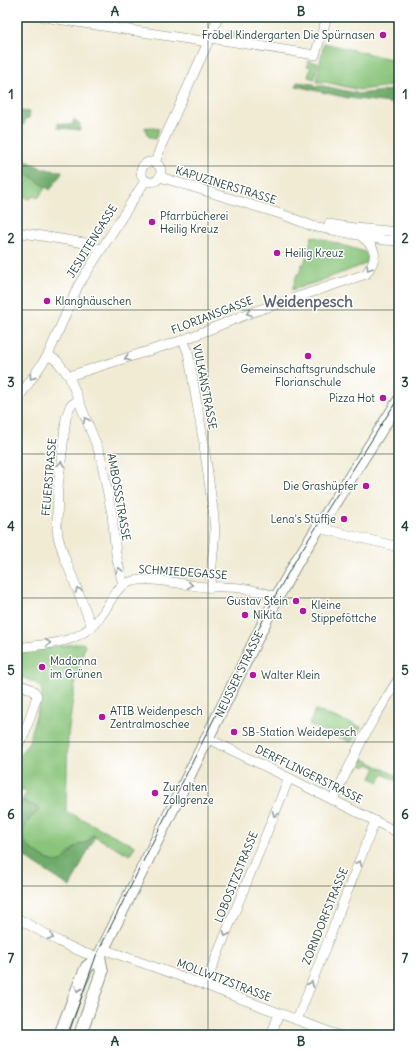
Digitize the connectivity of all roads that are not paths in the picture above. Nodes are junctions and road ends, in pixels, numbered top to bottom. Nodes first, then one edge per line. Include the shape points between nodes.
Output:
1 (44, 17) edge
2 (218, 17) edge
3 (327, 17) edge
4 (209, 40) junction
5 (155, 163) junction
6 (160, 177) junction
7 (145, 181) junction
8 (284, 215) junction
9 (17, 232) edge
10 (399, 232) edge
11 (361, 236) junction
12 (399, 241) edge
13 (100, 250) junction
14 (183, 340) junction
15 (48, 355) junction
16 (69, 376) junction
17 (17, 400) edge
18 (78, 400) junction
19 (399, 401) edge
20 (319, 528) junction
21 (399, 547) edge
22 (123, 585) junction
23 (210, 587) junction
24 (277, 597) junction
25 (92, 626) junction
26 (17, 648) edge
27 (399, 678) edge
28 (17, 684) edge
29 (207, 738) junction
30 (17, 746) edge
31 (289, 778) junction
32 (333, 800) junction
33 (375, 821) junction
34 (399, 833) edge
35 (17, 918) edge
36 (101, 953) junction
37 (205, 985) junction
38 (279, 1014) junction
39 (297, 1020) junction
40 (60, 1035) edge
41 (80, 1035) edge
42 (271, 1035) edge
43 (337, 1035) edge

1 - 4 street
2 - 4 street
3 - 4 street via 316,55
4 - 5 street
5 - 6 street via 161,169
5 - 7 street via 147,163 142,168 141,174
6 - 7 street via 152,183
6 - 8 street, KAPUZINERSTRASSE
7 - 13 street, JESUITENGASSE
8 - 10 street, KAPUZINERSTRASSE via 354,228
8 - 11 street, KAPUZINERSTRASSE via 312,226
9 - 13 street via 85,243
11 - 12 street, KAPUZINERSTRASSE
11 -> 14 street, FLORIANSGASSE via 372,245 375,254 371,268 366,274 250,313
13 - 15 street, JESUITENGASSE via 78,286
14 -> 16 street, FLORIANSGASSE
14 - 23 street, VULKANSTRASSE via 188,352 213,510 215,530
15 - 16 street, AMBOSSSTRASSE via 57,361
15 -> 17 street, JESUITENGASSE
16 - 18 street, AMBOSSSTRASSE
22 -> 18 street, AMBOSSSTRASSE via 100,454
25 -> 18 street, FEUERSTRASSE via 64,556 57,526 58,487 66,418 70,406
19 - 20 main road, NEUSSER STRASSE
20 - 21 street
20 - 24 main road, NEUSSER STRASSE
22 -> 23 street, SCHMIEDEGASSE via 144,580
22 - 25 street
23 - 24 street, SCHMIEDEGASSE via 263,592
24 - 29 main road, NEUSSER STRASSE
26 -> 25 street via 66,640 79,636
27 - 32 street via 363,738
28 - 30 street via 32,689 38,696 24,735
29 - 31 street, DERFFLINGERSTRASSE
29 - 36 main road, NEUSSER STRASSE
31 - 32 street, DERFFLINGERSTRASSE
31 -> 37 street, LOBOSITZSTRASSE
32 - 33 street, DERFFLINGERSTRASSE
33 - 34 street, DERFFLINGERSTRASSE
39 -> 33 street, ZORNDORFSTRASSE
35 -> 36 street, MOLLWITZSTRASSE via 84,953
36 - 37 street, MOLLWITZSTRASSE
36 -> 40 main road, NEUSSER STRASSE via 87,967
36 - 41 main road via 102,972
37 - 38 street, MOLLWITZSTRASSE
38 - 39 street, MOLLWITZSTRASSE
38 - 42 street
39 - 43 street, MOLLWITZSTRASSE

